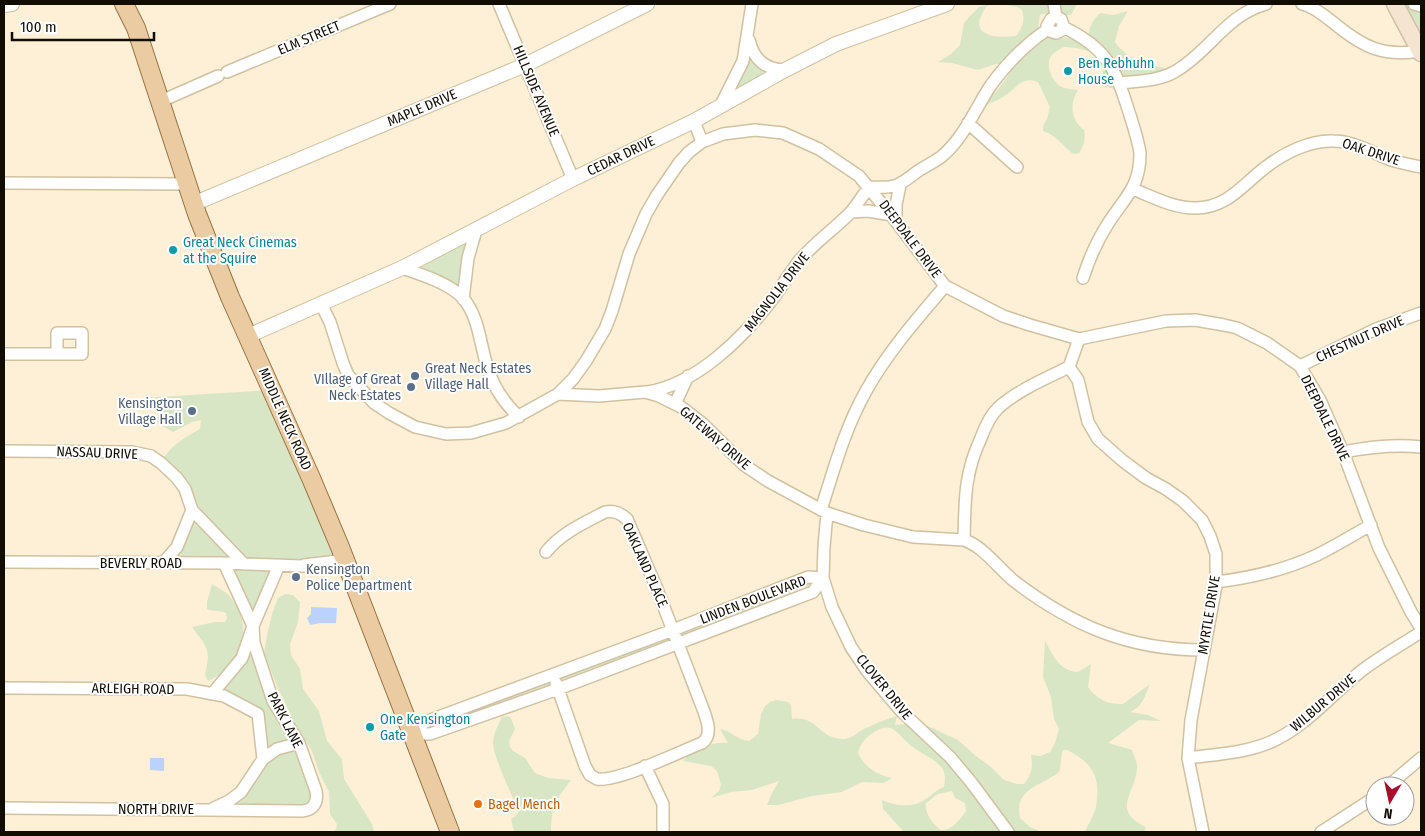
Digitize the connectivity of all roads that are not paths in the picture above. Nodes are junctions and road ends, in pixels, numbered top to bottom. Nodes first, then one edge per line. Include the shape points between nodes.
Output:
1 (12, 4) edge
2 (124, 4) edge
3 (390, 4) edge
4 (499, 4) edge
5 (647, 4) edge
6 (752, 4) edge
7 (947, 4) edge
8 (1054, 4) edge
9 (1059, 4) edge
10 (1266, 4) edge
11 (1302, 4) edge
12 (1395, 4) edge
13 (1414, 4) edge
14 (4, 5) edge
15 (1421, 6) edge
16 (1056, 17) junction
17 (1063, 27) junction
18 (1048, 29) junction
19 (748, 36) junction
20 (1421, 51) edge
21 (524, 64) junction
22 (785, 70) junction
23 (1120, 83) junction
24 (159, 102) junction
25 (721, 105) junction
26 (694, 121) junction
27 (968, 123) junction
28 (702, 142) junction
29 (1017, 166) dead end
30 (1421, 167) edge
31 (573, 179) junction
32 (4, 183) edge
33 (186, 184) junction
34 (900, 185) junction
35 (870, 187) junction
36 (1133, 189) junction
37 (193, 204) junction
38 (851, 212) junction
39 (894, 218) junction
40 (476, 230) junction
41 (402, 268) junction
42 (1083, 278) dead end
43 (945, 286) junction
44 (463, 298) junction
45 (321, 304) junction
46 (1421, 313) edge
47 (298, 314) junction
48 (247, 335) junction
49 (1079, 338) junction
50 (4, 354) edge
51 (58, 354) dead end
52 (1300, 366) junction
53 (1068, 367) junction
54 (688, 376) junction
55 (646, 392) junction
56 (558, 394) junction
57 (675, 404) junction
58 (519, 417) junction
59 (1421, 447) edge
60 (4, 451) edge
61 (1343, 452) junction
62 (192, 510) junction
63 (824, 511) junction
64 (1371, 524) junction
65 (964, 540) junction
66 (546, 552) dead end
67 (346, 560) junction
68 (4, 562) edge
69 (163, 563) junction
70 (224, 563) junction
71 (244, 564) junction
72 (279, 565) junction
73 (823, 578) junction
74 (1216, 582) junction
75 (769, 592) junction
76 (775, 607) junction
77 (253, 626) junction
78 (1421, 628) edge
79 (673, 630) junction
80 (1421, 632) edge
81 (679, 644) junction
82 (1204, 650) junction
83 (553, 674) junction
84 (4, 688) edge
85 (558, 689) junction
86 (212, 694) junction
87 (273, 701) junction
88 (258, 714) junction
89 (436, 718) junction
90 (441, 730) junction
91 (412, 734) junction
92 (299, 743) junction
93 (1188, 758) junction
94 (1421, 758) edge
95 (263, 759) junction
96 (645, 766) junction
97 (1400, 776) edge
98 (1365, 803) edge
99 (4, 808) edge
100 (210, 810) junction
101 (308, 811) joint
102 (450, 832) edge
103 (663, 832) edge
104 (1008, 832) edge
105 (1203, 832) edge
106 (1321, 832) edge

1 - 14 street
2 - 24 main road, MIDDLE NECK ROAD via 136,28
3 - 24 street, ELM STREET
4 - 21 street, HILLSIDE AVENUE
5 - 21 street, MAPLE DRIVE
6 - 19 street
7 - 22 street, CEDAR DRIVE via 836,44
8 - 16 street
9 - 16 street
10 - 23 street via 1239,16 1175,71 1159,78
11 - 20 street via 1369,47 1391,53
12 - 20 main road
13 - 15 street
16 - 17 street via 1062,21
16 - 18 street via 1049,21
17 - 18 street via 1056,33
17 - 23 street via 1098,49
18 - 27 street via 1007,64
19 - 22 street via 753,53 763,64
19 - 25 street via 743,61
21 - 31 street, HILLSIDE AVENUE
21 - 37 street, MAPLE DRIVE
22 - 25 street, CEDAR DRIVE
23 - 36 street via 1140,153
24 - 33 main road, MIDDLE NECK ROAD
25 - 26 street, CEDAR DRIVE
26 - 28 street
26 - 31 street, CEDAR DRIVE
27 - 29 street
27 - 34 street via 940,158
28 - 35 street, DEEPDALE DRIVE via 723,134 749,131 783,134 819,149
28 - 56 street, DEEPDALE DRIVE via 679,163 646,214 604,329 573,380
30 - 36 street, OAK DRIVE via 1333,140 1311,144 1284,155 1266,166 1235,195 1211,205 1196,208 1176,206
31 - 40 street, CEDAR DRIVE
32 - 33 street
33 - 37 main road, MIDDLE NECK ROAD
34 - 35 street
34 - 39 street
35 - 38 street, MAGNOLIA DRIVE
35 - 39 street, DEEPDALE DRIVE
36 - 42 street via 1109,223
37 - 48 main road, MIDDLE NECK ROAD
38 - 39 street via 868,211
38 - 54 street, MAGNOLIA DRIVE via 799,262 745,332
39 - 43 street, DEEPDALE DRIVE
40 - 41 street, CEDAR DRIVE
40 - 44 street via 468,258
41 - 44 street via 425,276
41 - 45 street, CEDAR DRIVE
43 - 49 street, DEEPDALE DRIVE via 1003,316
43 - 63 street, CLOVER DRIVE via 907,331 866,390 840,447
44 - 58 street via 477,324 495,389
45 - 47 street, CEDAR DRIVE
45 - 58 street via 348,375 374,403 401,421 433,432 470,433
46 - 52 street, CHESTNUT DRIVE via 1376,328
47 - 48 street via 268,322
47 - 48 street, CEDAR DRIVE via 279,328
48 - 67 main road, MIDDLE NECK ROAD
49 - 52 street, DEEPDALE DRIVE via 1166,321 1195,320 1237,328 1267,343
49 - 53 street
50 - 51 street
52 - 61 street, DEEPDALE DRIVE via 1320,400
53 - 65 street via 1015,396 988,422 968,473
53 - 74 street, MYRTLE DRIVE via 1078,380 1088,422 1098,438 1123,461 1183,501 1202,520 1216,554
54 - 55 street, MAGNOLIA DRIVE via 664,388
54 - 57 street
55 - 56 street, GATEWAY DRIVE via 599,396
55 - 57 street, GATEWAY DRIVE
56 - 58 street
57 - 63 street, GATEWAY DRIVE via 702,423 744,465
59 - 61 street via 1381,445
60 - 62 street, NASSAU DRIVE via 144,454 162,463 178,478
61 - 64 street, DEEPDALE DRIVE
62 - 69 street via 176,547
62 - 71 street, NASSAU DRIVE
63 - 65 street, GATEWAY DRIVE via 913,537
63 - 73 street, CLOVER DRIVE
64 - 74 street via 1296,563
64 - 78 street, DEEPDALE DRIVE via 1379,548
65 - 82 street, GATEWAY DRIVE via 979,548 1045,604 1077,622 1147,646
66 - 79 street, OAKLAND PLACE via 566,533 605,512 620,513 635,536
67 - 72 street, BEVERLY ROAD via 329,567
67 - 91 main road, MIDDLE NECK ROAD
68 - 69 street, BEVERLY ROAD
69 - 70 street, BEVERLY ROAD
70 - 71 street, BEVERLY ROAD
70 - 77 street, PARK LANE
71 - 72 street, BEVERLY ROAD
72 - 77 street
73 - 75 street, LINDEN BOULEVARD via 808,577
73 - 76 street, LINDEN BOULEVARD via 813,592
73 - 104 street, CLOVER DRIVE via 843,633 867,671 901,710 950,757
74 - 82 street, MYRTLE DRIVE
75 - 76 street
75 - 79 street, LINDEN BOULEVARD
76 - 81 street, LINDEN BOULEVARD
77 - 86 street via 242,658
77 - 87 street, PARK LANE via 254,643
79 - 81 street, OAKLAND PLACE
79 - 83 street, LINDEN BOULEVARD
80 - 93 street, WILBUR DRIVE via 1359,673 1296,728 1276,739 1242,750
81 - 85 street, LINDEN BOULEVARD
81 - 96 street, OAKLAND PLACE via 708,724 708,735 702,743
82 - 93 street, MYRTLE DRIVE via 1191,720
83 - 85 street
83 - 89 street, LINDEN BOULEVARD
84 - 86 street, ARLEIGH ROAD via 186,689
85 - 90 street, LINDEN BOULEVARD
85 - 96 street via 590,775 600,780
86 - 88 street, ARLEIGH ROAD via 224,696
87 - 88 street
87 - 92 street, PARK LANE
88 - 95 street
89 - 90 street
89 - 91 street, LINDEN BOULEVARD via 425,722
90 - 91 street, LINDEN BOULEVARD
91 - 102 main road, MIDDLE NECK ROAD
92 - 95 street via 277,748
92 - 101 street, PARK LANE via 317,795 316,803
93 - 105 street, MYRTLE DRIVE
94 - 97 street
95 - 100 street via 241,792
96 - 103 street via 663,804
98 - 106 street
99 - 100 street, NORTH DRIVE
100 - 101 street, NORTH DRIVE

